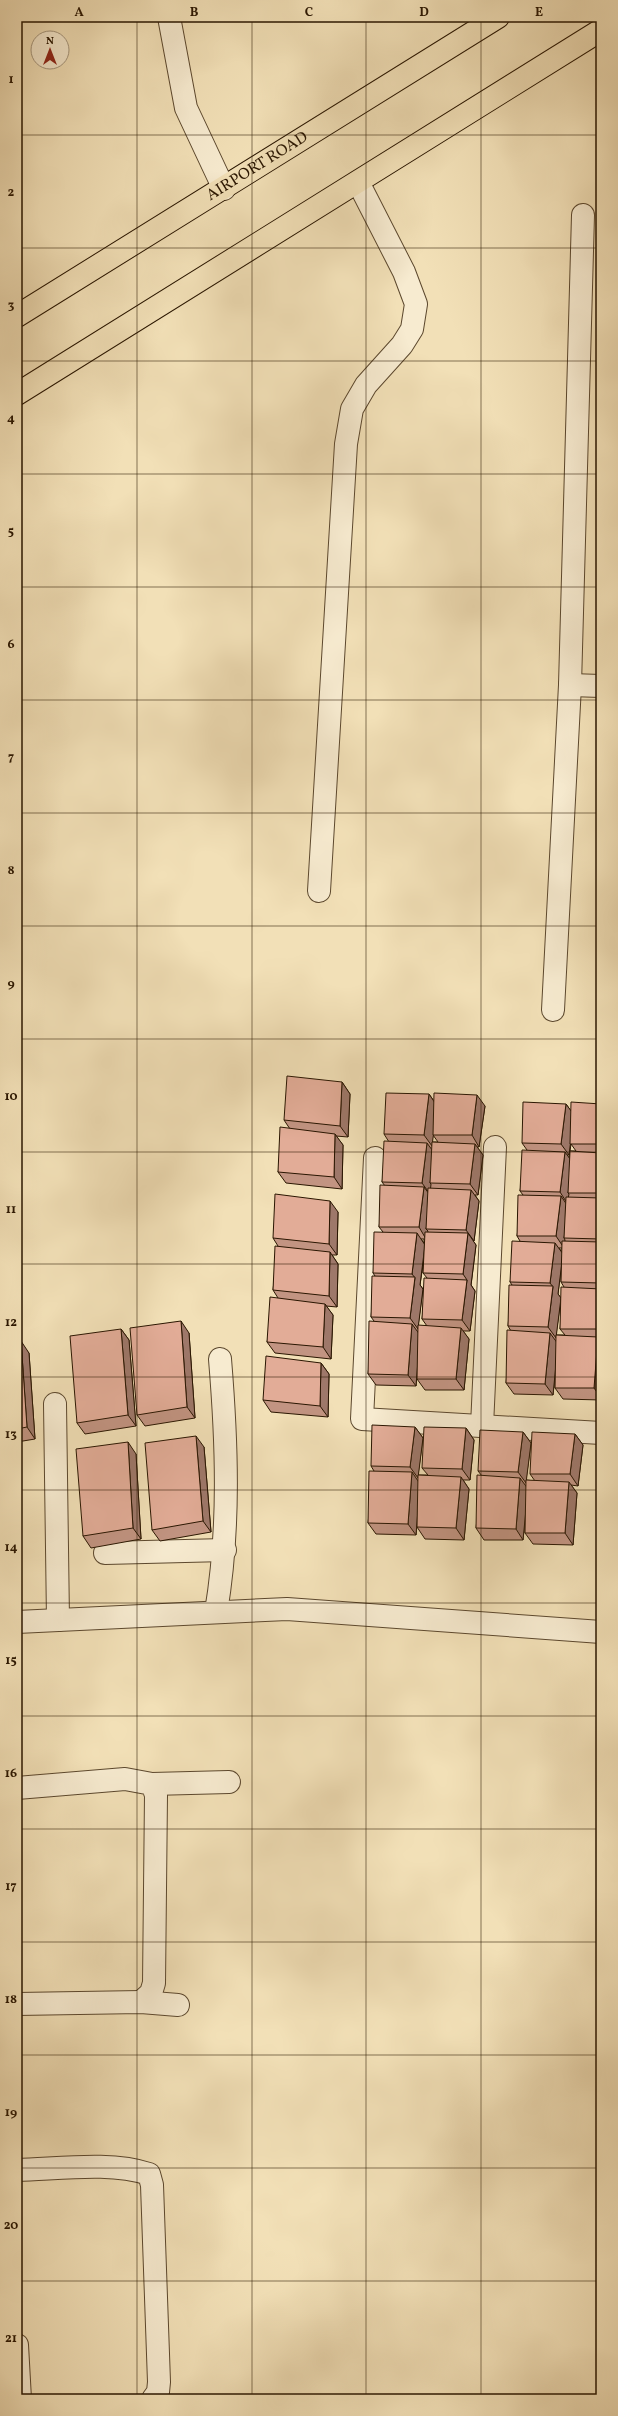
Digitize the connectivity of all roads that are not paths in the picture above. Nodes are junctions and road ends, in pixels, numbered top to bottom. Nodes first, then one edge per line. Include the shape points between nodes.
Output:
1 (169, 17) edge
2 (498, 17) edge
3 (601, 30) edge
4 (358, 182) junction
5 (224, 189) junction
6 (583, 215) dead end
7 (17, 316) edge
8 (17, 394) edge
9 (570, 685) junction
10 (601, 686) edge
11 (319, 891) dead end
12 (553, 1010) dead end
13 (495, 1147) dead end
14 (375, 1158) dead end
15 (220, 1359) dead end
16 (56, 1404) dead end
17 (482, 1426) junction
18 (601, 1433) edge
19 (225, 1550) junction
20 (104, 1553) dead end
21 (216, 1612) junction
22 (58, 1620) junction
23 (17, 1622) edge
24 (601, 1632) edge
25 (229, 1782) dead end
26 (152, 1784) junction
27 (17, 1788) edge
28 (141, 2002) junction
29 (17, 2004) edge
30 (178, 2005) dead end
31 (17, 2170) edge
32 (17, 2344) edge
33 (20, 2399) edge
34 (153, 2399) edge

1 - 5 street via 186,108
2 - 5 main road, AIRPORT ROAD
3 - 4 main road
4 - 8 main road
4 - 11 street via 404,272 416,304 412,329 402,345 366,385 352,409 346,444
5 - 7 main road, AIRPORT ROAD
6 - 9 street
9 - 10 street
9 - 12 street
13 - 17 street
14 - 17 street via 362,1419
15 - 19 street via 226,1432
16 - 22 street
17 - 18 street
19 - 20 street
19 - 21 street
21 - 22 street
21 - 24 street via 287,1609
22 - 23 street
25 - 26 street
26 - 27 street via 125,1779
26 - 28 street via 156,1794 154,1984 151,1993
28 - 29 street
28 - 30 street
31 - 34 street via 115,2168 135,2169 149,2174 152,2185 159,2382 158,2392
32 - 33 street

